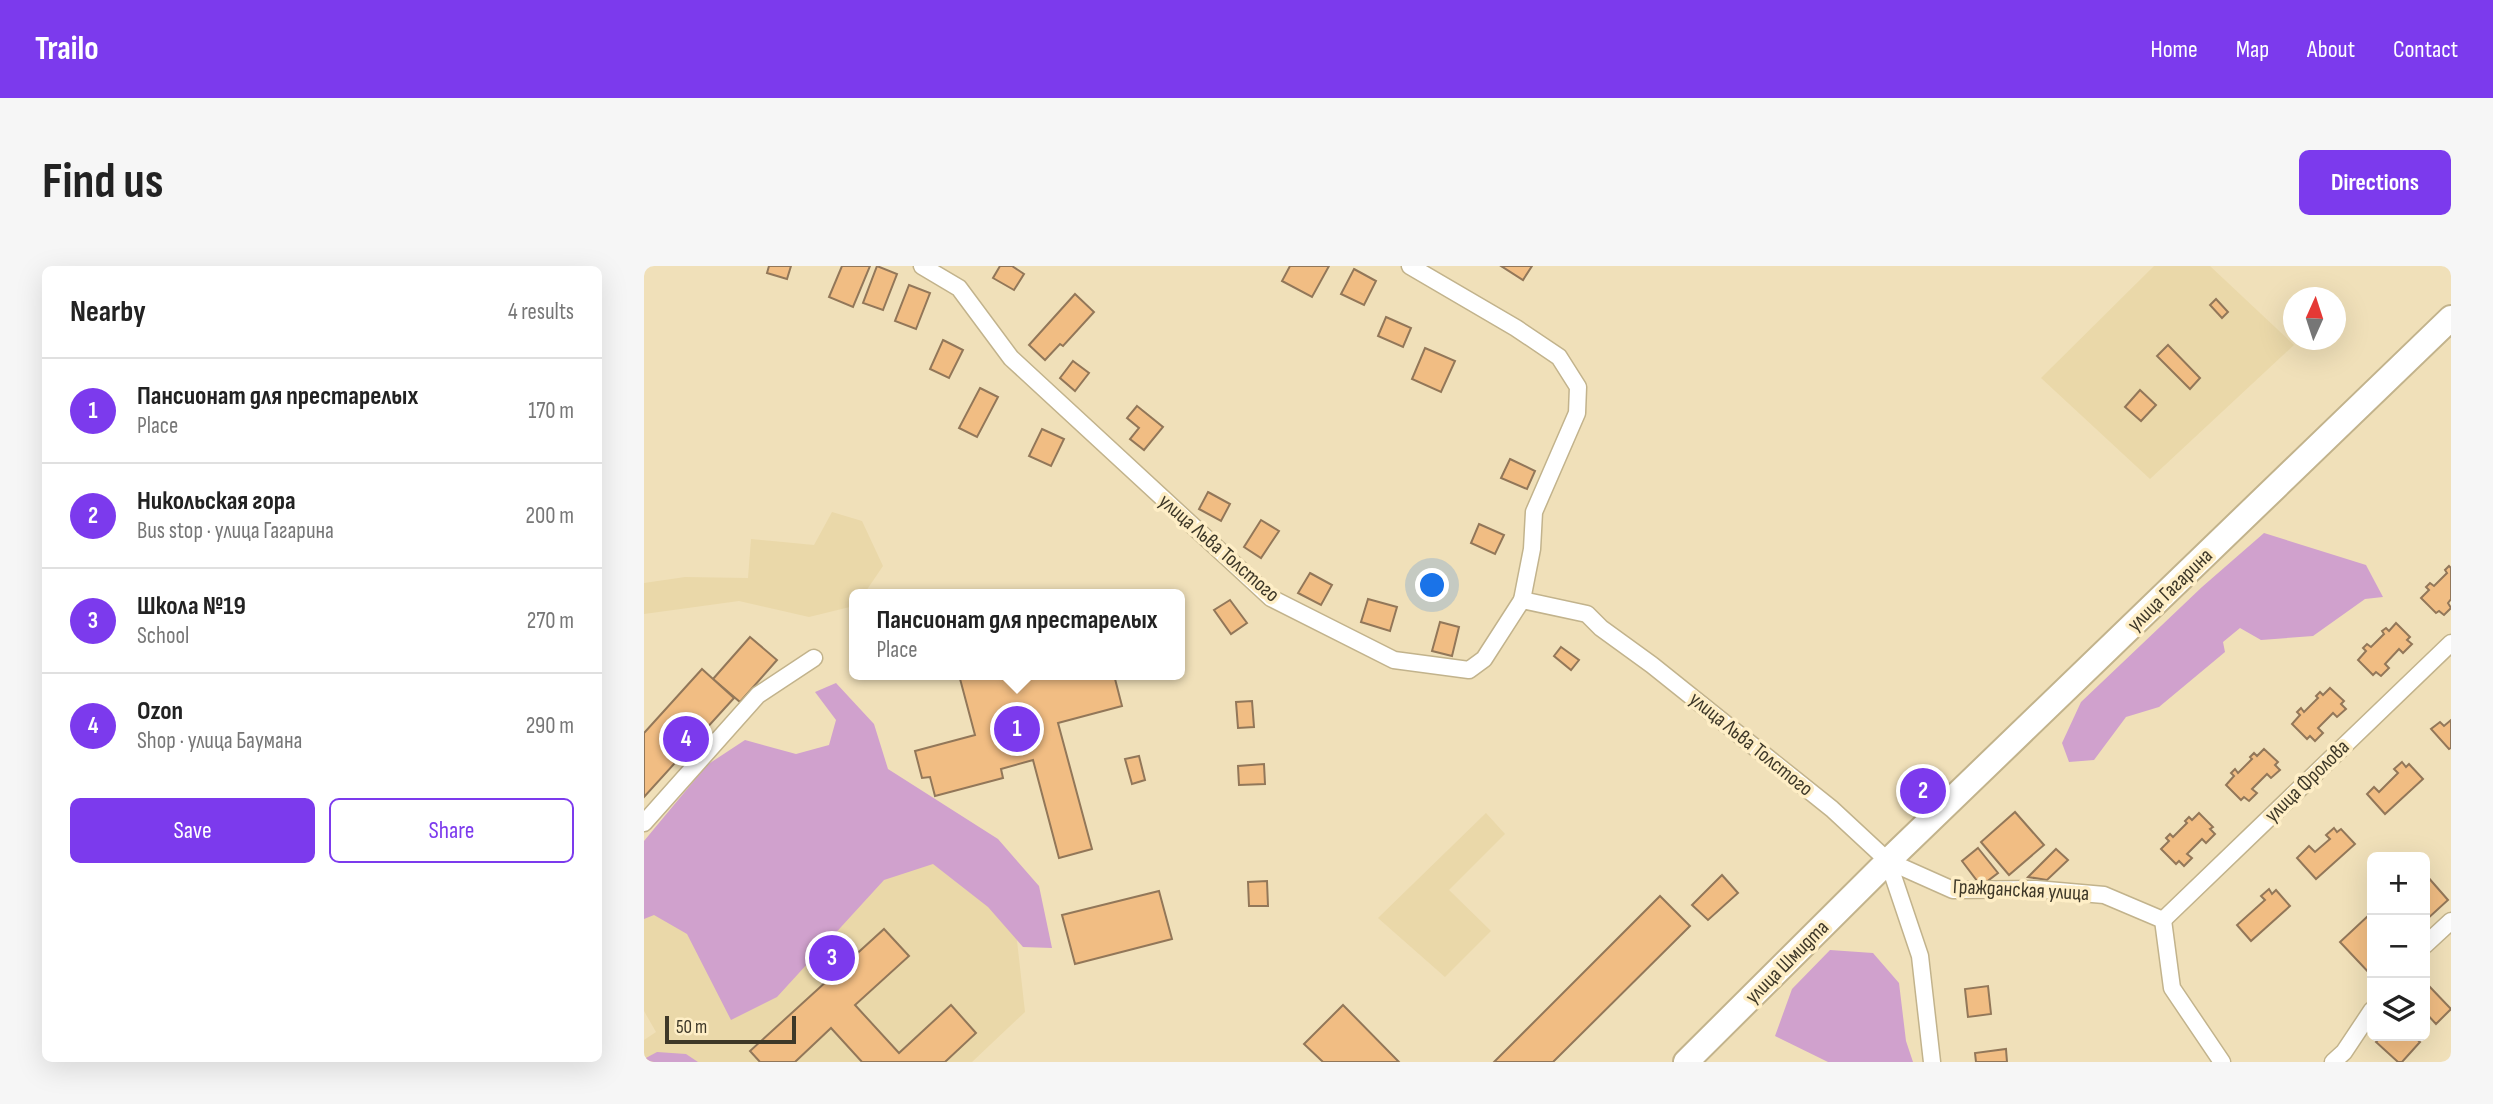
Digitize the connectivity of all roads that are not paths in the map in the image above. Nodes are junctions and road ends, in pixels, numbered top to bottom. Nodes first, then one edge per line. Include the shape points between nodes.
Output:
1 (922, 266) edge
2 (1410, 266) edge
3 (2451, 318) edge
4 (1522, 600) junction
5 (2451, 643) edge
6 (814, 657) dead end
7 (644, 823) edge
8 (1888, 861) junction
9 (2163, 920) junction
10 (2451, 920) edge
11 (2430, 940) edge
12 (2367, 1018) edge
13 (1686, 1062) edge
14 (1932, 1062) edge
15 (2222, 1062) edge
16 (2333, 1062) edge

1 - 4 street, улица Льва Толстого via 959,288 1012,358 1271,598 1394,660 1469,670 1484,659
2 - 4 street via 1559,357 1578,387 1577,412 1534,512
3 - 8 main road, улица Гагарина
4 - 8 street, улица Льва Толстого via 1587,614 1832,809
5 - 9 street, улица Фролова
6 - 7 street via 758,695
8 - 9 street, Гражданская улица via 1953,890 2036,889 2104,895
8 - 13 main road, улица Шмидта
8 - 14 street via 1920,956
9 - 15 street via 2172,988
10 - 11 street
12 - 16 street

